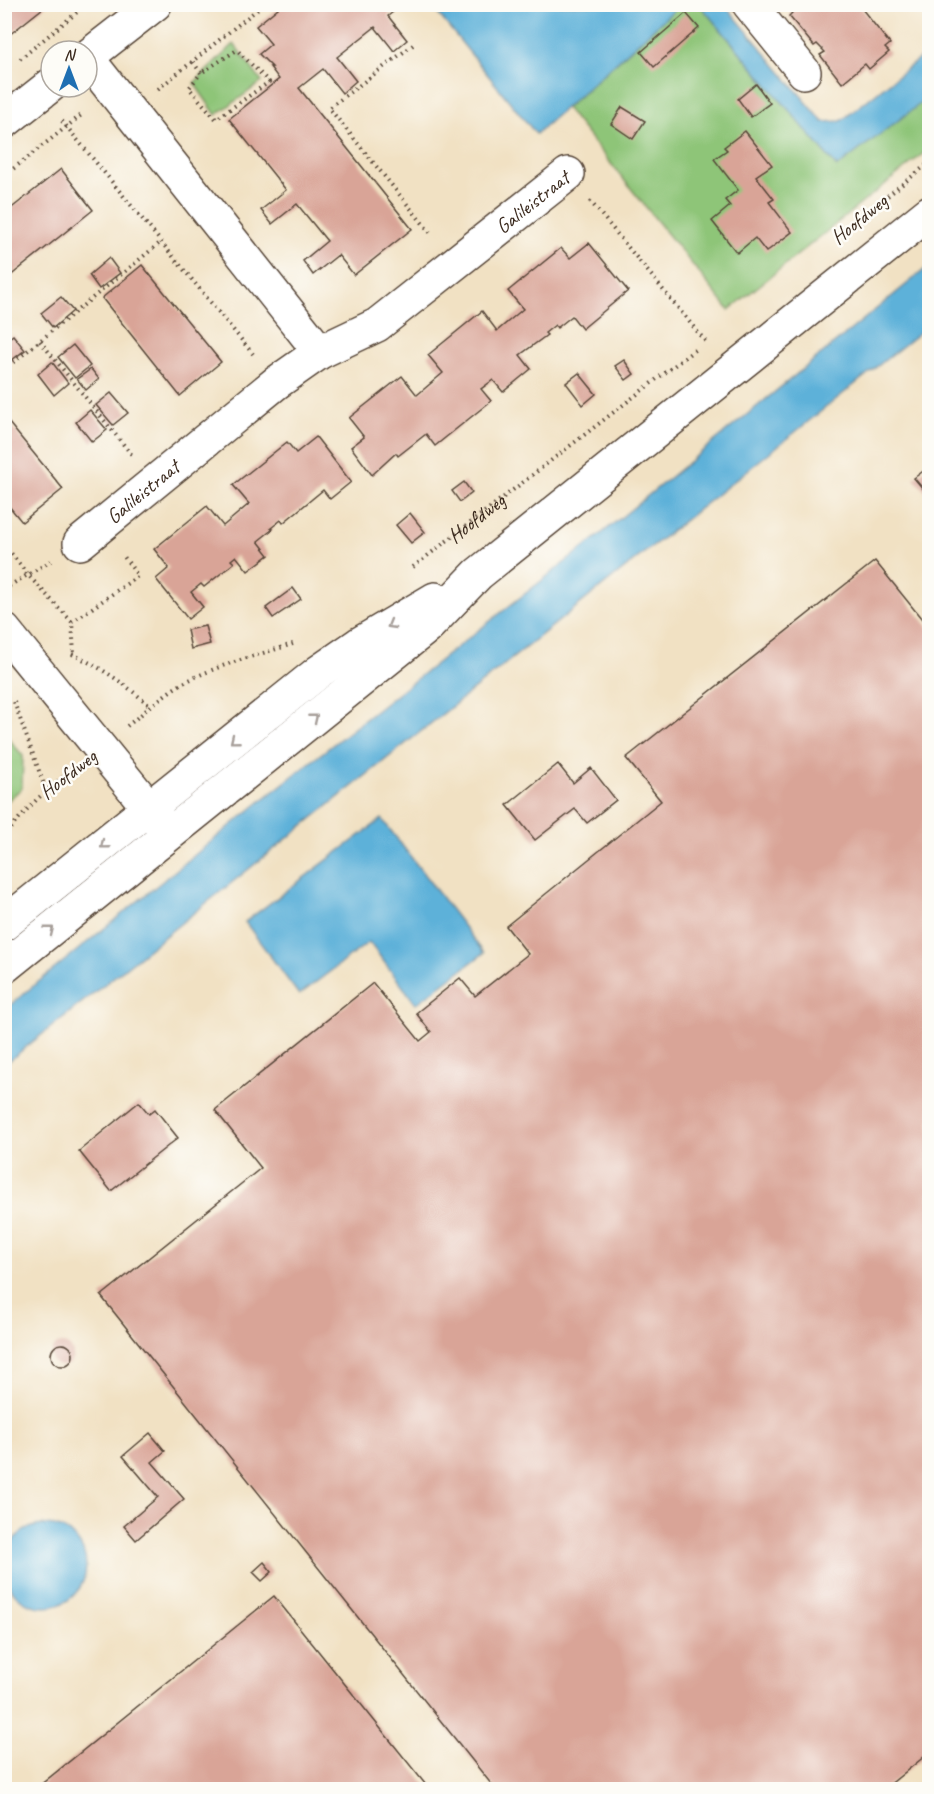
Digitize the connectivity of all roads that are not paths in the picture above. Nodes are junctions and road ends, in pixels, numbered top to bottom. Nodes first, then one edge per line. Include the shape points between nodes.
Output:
1 (155, 4) edge
2 (749, 4) edge
3 (99, 48) edge
4 (804, 72) dead end
5 (99, 73) edge
6 (39, 94) edge
7 (4, 122) edge
8 (568, 174) road end
9 (930, 212) edge
10 (320, 352) junction
11 (91, 534) road end
12 (478, 574) junction
13 (4, 630) edge
14 (150, 808) junction
15 (170, 834) junction
16 (4, 924) edge
17 (4, 967) edge

1 - 3 main road
2 - 4 main road
5 - 10 main road
6 - 7 main road
8 - 10 main road, Galileistraat via 377,325
9 - 12 main road, Hoofdweg
10 - 11 main road, Galileistraat via 276,383
12 -> 14 main road, Hoofdweg via 340,657
15 -> 12 main road, Hoofdweg via 426,628
13 - 14 main road
14 - 15 main road
14 -> 16 main road, Hoofdweg
17 -> 15 main road, Hoofdweg

